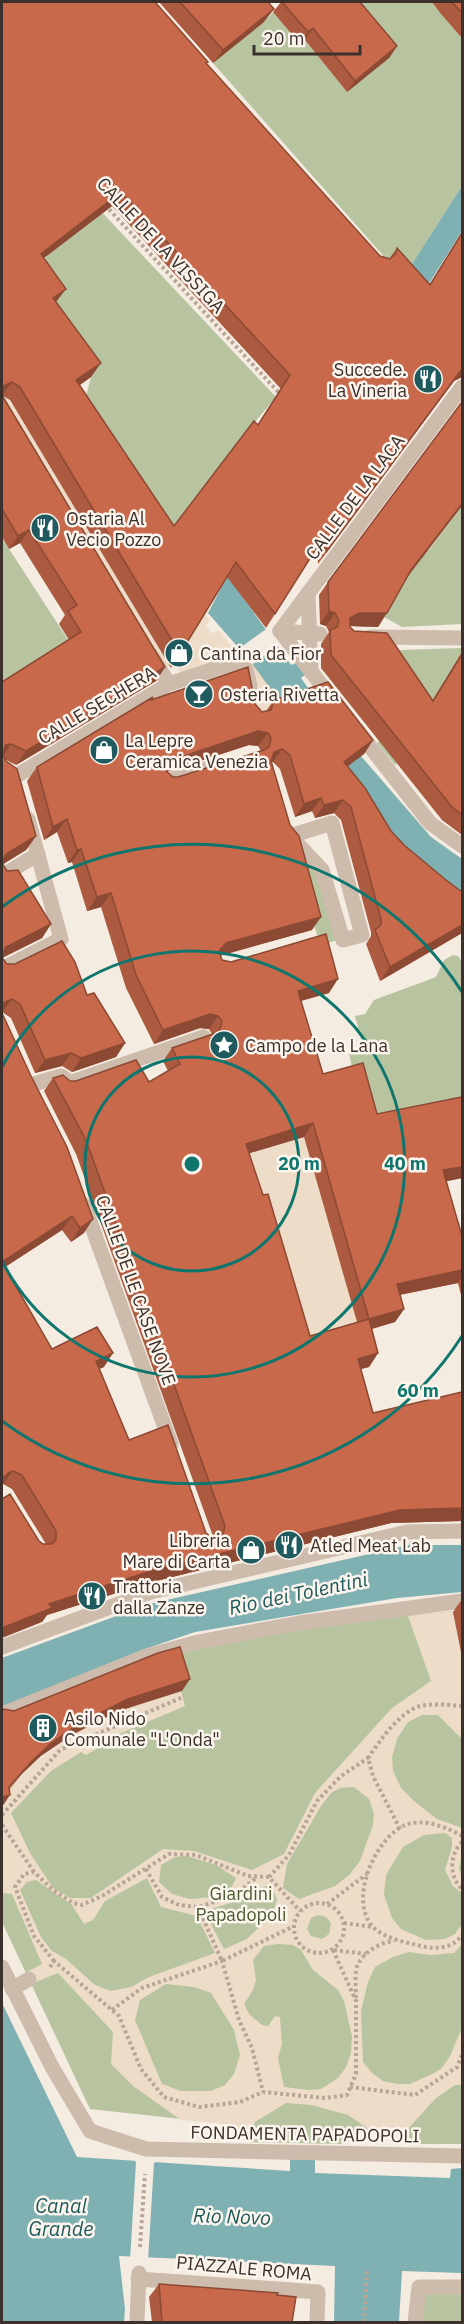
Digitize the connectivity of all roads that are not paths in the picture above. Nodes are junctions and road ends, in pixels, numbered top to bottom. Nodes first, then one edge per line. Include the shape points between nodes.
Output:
1 (462, 387) edge
2 (308, 593) junction
3 (279, 631) junction
4 (315, 634) junction
5 (360, 636) edge
6 (462, 638) edge
7 (142, 641) edge
8 (311, 672) junction
9 (169, 684) junction
10 (252, 702) edge
11 (231, 761) edge
12 (2, 767) edge
13 (166, 781) edge
14 (26, 809) edge
15 (462, 846) edge
16 (38, 854) junction
17 (343, 865) junction
18 (322, 870) junction
19 (2, 876) edge
20 (356, 911) junction
21 (336, 916) junction
22 (2, 969) edge
23 (202, 1037) edge
24 (45, 1085) dead end
25 (78, 1188) edge
26 (89, 1218) junction
27 (106, 1222) edge
28 (174, 1453) edge
29 (462, 1531) edge
30 (462, 1601) edge
31 (2, 1647) edge
32 (2, 1714) edge
33 (2, 1967) edge
34 (29, 1979) dead end
35 (12, 1989) junction
36 (462, 2156) edge
37 (462, 2287) edge
38 (137, 2322) edge
39 (317, 2322) edge
40 (415, 2322) edge

1 - 2 street, CALLE DE LA LACA
2 - 3 street, CALLE DE LA LACA
2 - 4 street
3 - 4 street
3 - 8 street
4 - 8 street
5 - 6 street
7 - 9 street
8 - 15 street via 430,823
9 - 10 street, CALLE SECHERA via 236,662 246,669
9 - 12 street, CALLE SECHERA via 120,721 18,781
11 - 13 street
14 - 16 street
16 - 19 street
16 - 22 street via 61,939
17 - 18 street
17 - 18 street via 332,823 291,834
17 - 20 street
18 - 21 street
20 - 21 street
20 - 21 street via 362,935 343,940
23 - 24 street
25 - 26 street, CALLE DE LE CASE NOVE
26 - 27 street
26 - 28 street, CALLE DE LE CASE NOVE
29 - 31 street via 407,1532 217,1571 75,1613
30 - 32 street via 299,1623 198,1642 147,1656
33 - 35 street, FONDAMENTA PAPADOPOLI
34 - 35 street
35 - 36 street, FONDAMENTA PAPADOPOLI via 90,2131 146,2150
37 - 40 street via 419,2287
38 - 39 street, PIAZZALE ROMA via 138,2276 318,2292

